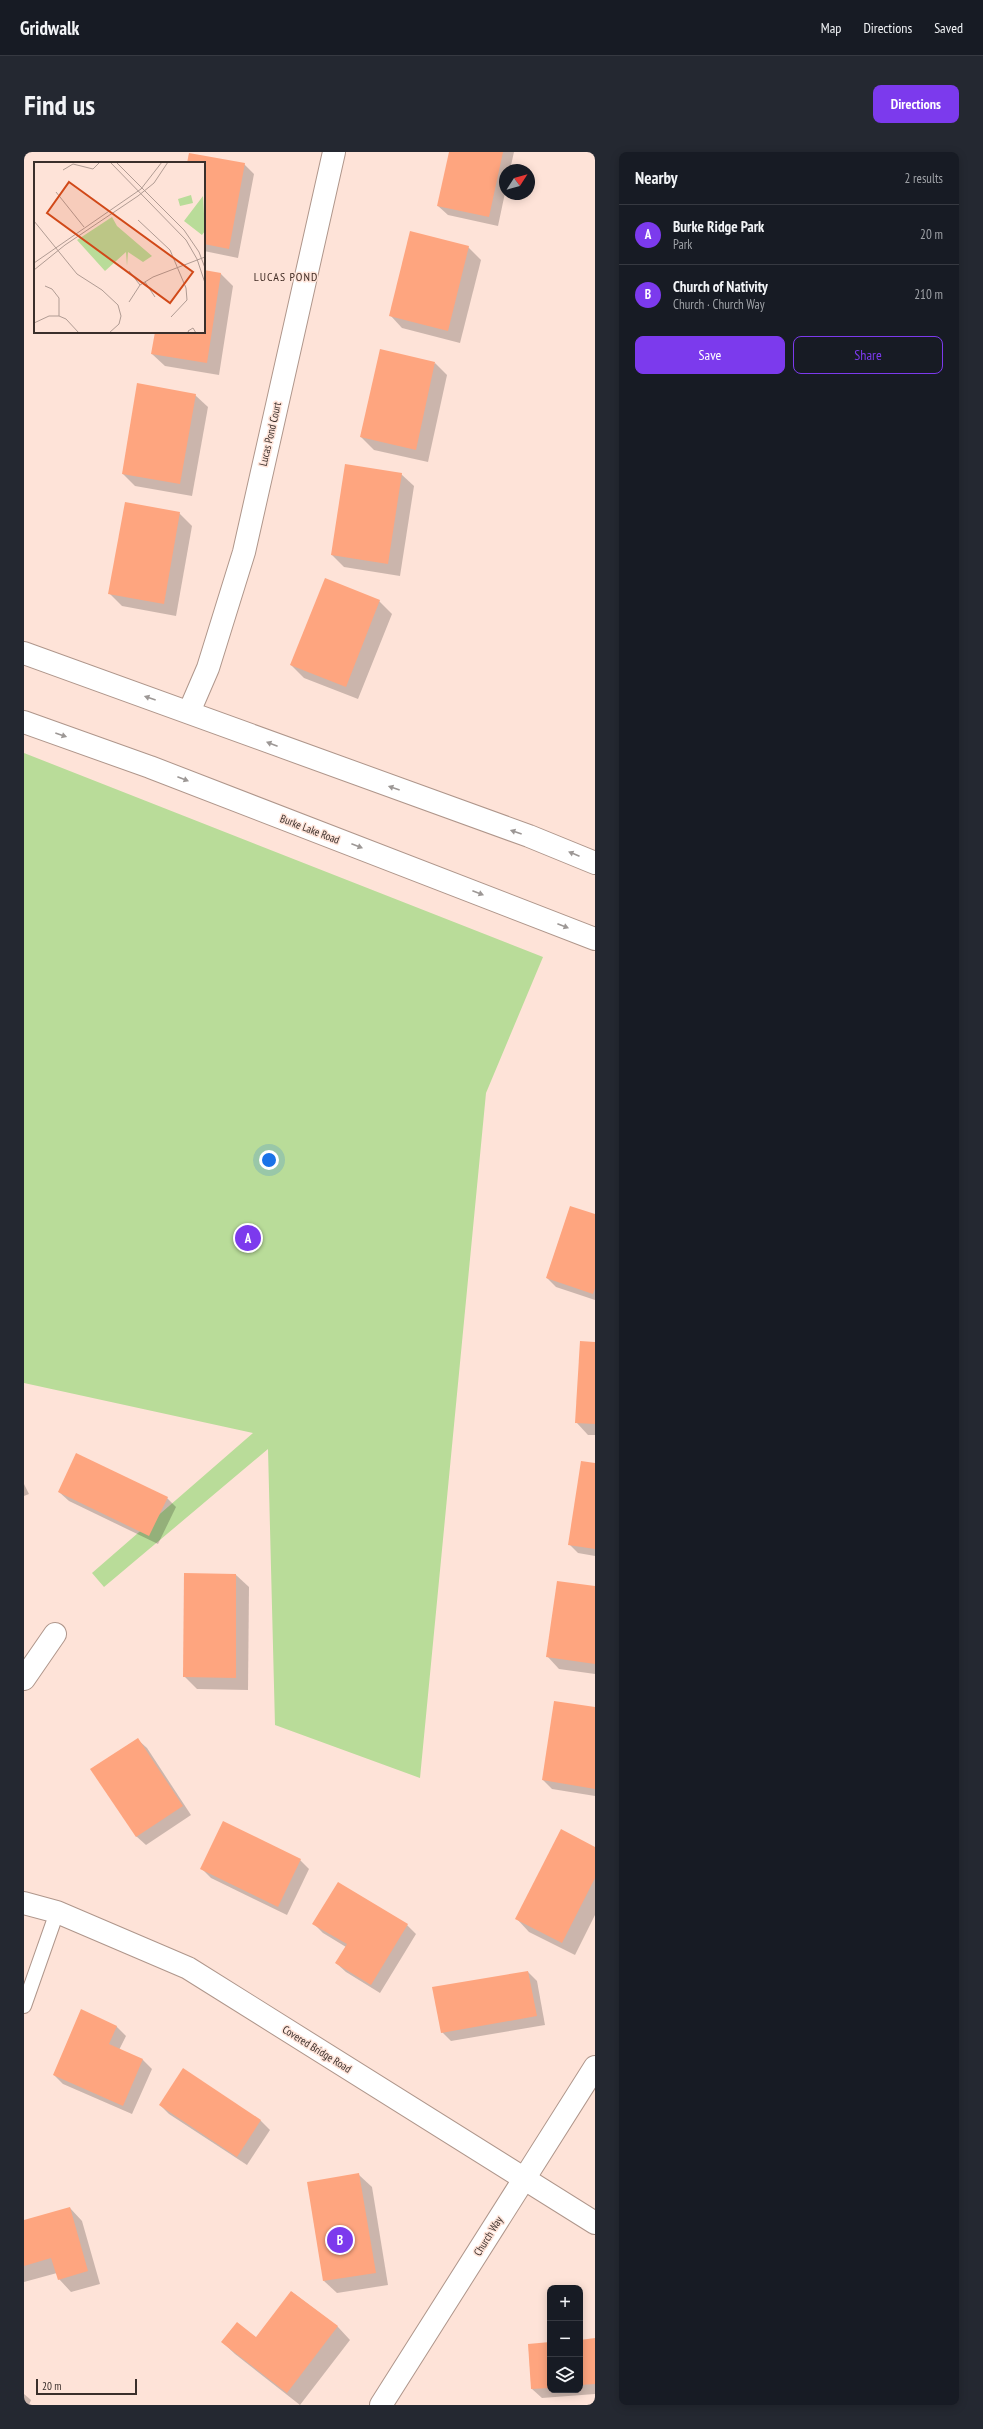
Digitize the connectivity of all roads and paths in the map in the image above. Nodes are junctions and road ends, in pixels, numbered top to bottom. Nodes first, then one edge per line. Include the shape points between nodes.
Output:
1 (334, 152) edge
2 (24, 654) edge
3 (189, 712) junction
4 (24, 722) edge
5 (595, 863) edge
6 (595, 939) edge
7 (55, 1634) dead end
8 (24, 1679) edge
9 (24, 1903) edge
10 (57, 1912) junction
11 (24, 2006) edge
12 (595, 2067) edge
13 (523, 2179) junction
14 (595, 2223) edge
15 (381, 2405) edge

1 - 3 street, Lucas Pond Court via 244,552 208,668
3 -> 2 street
5 -> 3 street
4 -> 6 street, Burke Lake Road via 150,767
7 - 8 street
9 - 10 street, Covered Bridge Road
10 - 11 lane
10 - 13 street, Covered Bridge Road via 188,1968
12 - 13 street, Church Way
13 - 14 street, Covered Bridge Road
13 - 15 street, Church Way

